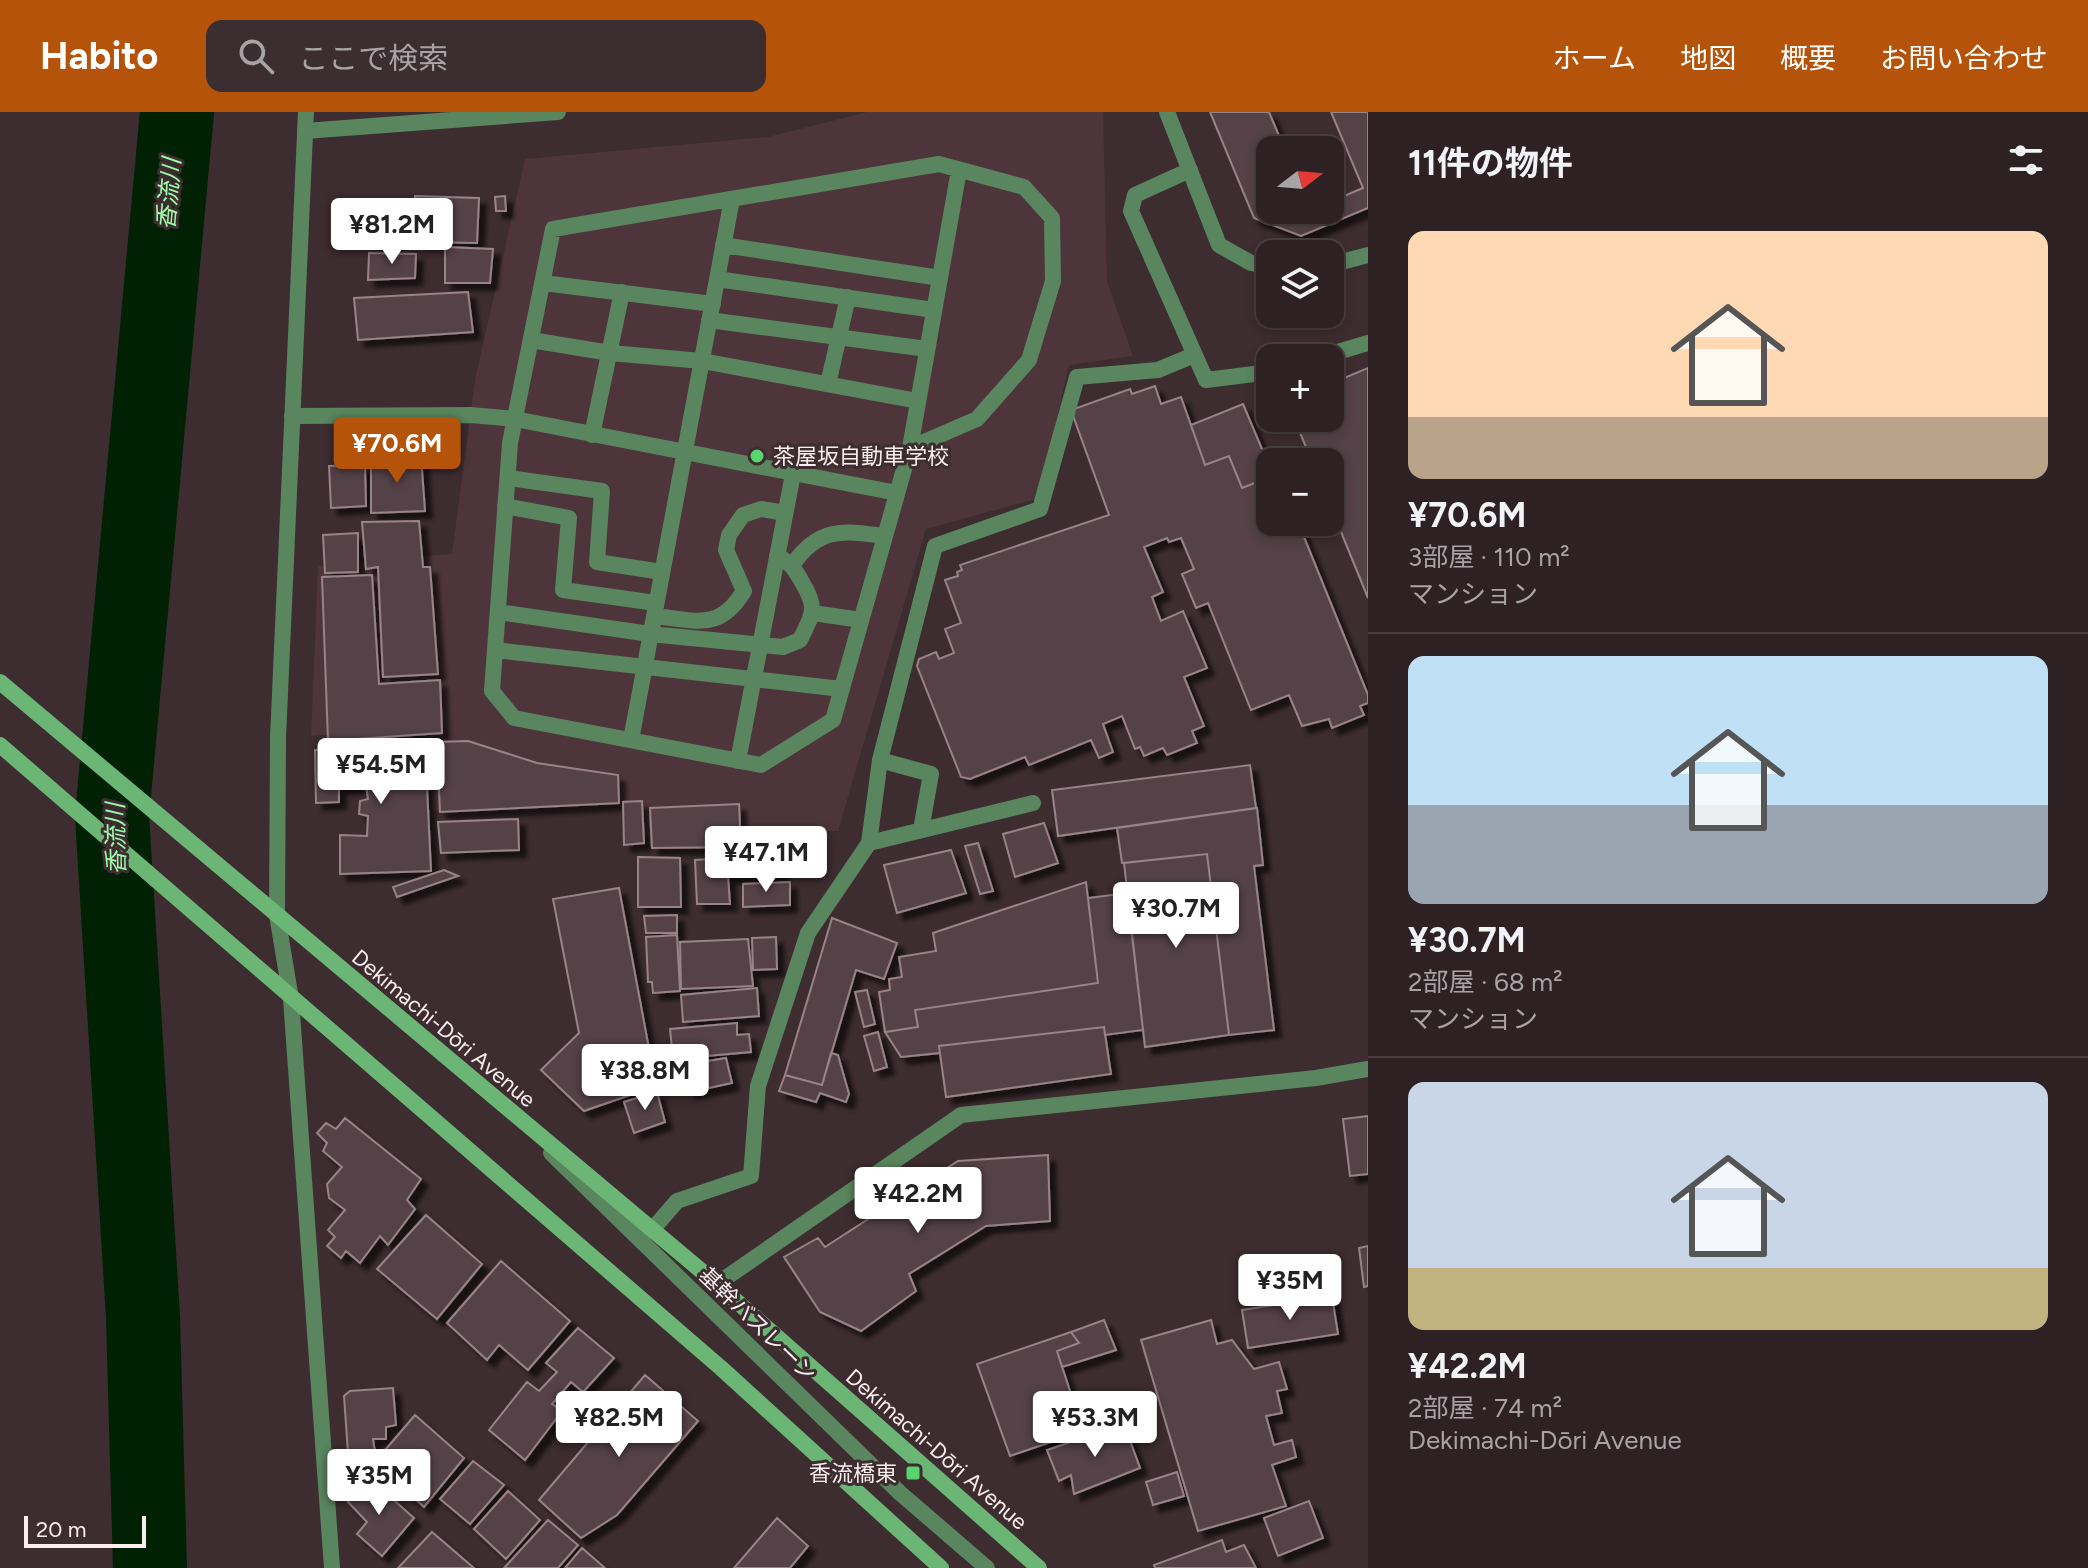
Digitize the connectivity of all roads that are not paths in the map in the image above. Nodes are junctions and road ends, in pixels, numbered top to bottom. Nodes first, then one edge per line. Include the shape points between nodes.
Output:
1 (306, 112) edge
2 (558, 112) edge
3 (1167, 112) edge
4 (305, 131) junction
5 (959, 170) junction
6 (1190, 170) junction
7 (732, 199) junction
8 (723, 245) junction
9 (1368, 255) edge
10 (1344, 261) edge
11 (1256, 264) edge
12 (940, 278) junction
13 (717, 279) junction
14 (543, 283) junction
15 (622, 292) junction
16 (848, 297) junction
17 (934, 310) junction
18 (711, 312) junction
19 (839, 336) junction
20 (531, 340) junction
21 (1368, 343) edge
22 (927, 349) junction
23 (1344, 350) edge
24 (610, 353) junction
25 (1194, 355) junction
26 (702, 361) junction
27 (1256, 374) edge
28 (828, 384) junction
29 (918, 401) junction
30 (292, 416) junction
31 (515, 419) junction
32 (592, 435) junction
33 (910, 448) junction
34 (684, 454) junction
35 (793, 474) junction
36 (508, 478) junction
37 (897, 493) junction
38 (505, 506) junction
39 (785, 513) junction
40 (885, 536) junction
41 (777, 556) junction
42 (793, 564) junction
43 (662, 572) junction
44 (744, 591) junction
45 (769, 597) junction
46 (655, 610) junction
47 (498, 612) junction
48 (813, 613) junction
49 (861, 620) junction
50 (650, 634) junction
51 (760, 645) junction
52 (495, 650) junction
53 (644, 667) junction
54 (753, 680) junction
55 (0, 682) edge
56 (842, 689) junction
57 (631, 740) junction
58 (0, 745) edge
59 (880, 760) junction
60 (738, 761) junction
61 (1033, 803) dead end
62 (921, 830) junction
63 (869, 843) junction
64 (277, 915) junction
65 (291, 999) junction
66 (1368, 1069) edge
67 (504, 1107) junction
68 (652, 1230) junction
69 (717, 1284) junction
70 (907, 1536) junction
71 (332, 1568) edge
72 (941, 1568) edge
73 (954, 1568) edge
74 (987, 1568) edge
75 (1039, 1568) edge

1 - 4 street
2 - 4 street
3 - 6 street
4 - 30 street
5 - 7 street via 939,164
5 - 12 street
5 - 33 street via 1024,187 1052,218 1053,281 1029,360 977,419
6 - 11 street via 1219,245
6 - 25 street via 1135,195 1131,211
7 - 8 street
7 - 14 street via 553,229
8 - 12 street
8 - 13 street
9 - 10 street
12 - 17 street
13 - 16 street
13 - 18 street
14 - 15 street
14 - 20 street
15 - 18 street
15 - 24 street
16 - 17 street
16 - 19 street
17 - 22 street
18 - 19 street
18 - 26 street
19 - 22 street
19 - 28 street
20 - 24 street
20 - 31 street
21 - 23 street
22 - 29 street
24 - 26 street
24 - 32 street
25 - 27 street via 1206,380
25 - 59 street via 1158,370 1077,377 1040,509 935,546
26 - 28 street
26 - 34 street
28 - 29 street
29 - 33 street
30 - 31 street
30 - 64 street via 278,738
31 - 32 street
31 - 36 street
32 - 34 street
33 - 37 street
34 - 35 street
34 - 43 street
35 - 37 street
35 - 39 street
36 - 38 street
36 - 43 street via 602,491 597,562
37 - 40 street
38 - 46 street via 569,518 563,590
38 - 47 street
39 - 41 street
39 - 44 street via 761,509 743,515 729,535 726,550
40 - 42 street via 842,531 820,537
40 - 49 street
41 - 42 street
41 - 45 street
42 - 48 street via 813,598
43 - 46 street
44 - 45 street
44 - 46 street via 733,610 716,621
45 - 51 street
46 - 50 street
47 - 50 street
47 - 52 street
48 - 49 street
48 - 51 street via 800,640 783,647
49 - 56 street
50 - 51 street
50 - 53 street
51 - 54 street
52 - 53 street
52 - 57 street via 492,691 514,718
53 - 54 street
53 - 57 street
54 - 56 street
54 - 60 street
55 - 64 main road, Dekimachi-Dōri Avenue
56 - 60 street via 833,720 761,765
57 - 60 street
58 - 65 main road
59 - 62 street via 931,774
59 - 63 street
61 - 62 street
62 - 63 street
63 - 68 street via 808,933 758,1086 751,1176 677,1201
64 - 65 street
64 - 67 main road, Dekimachi-Dōri Avenue
65 - 70 main road via 721,1368
65 - 71 street
66 - 69 street via 961,1115
67 - 68 main road, Dekimachi-Dōri Avenue
67 - 74 street, 基幹バスレーン via 900,1493
68 - 69 main road, Dekimachi-Dōri Avenue
69 - 75 main road, Dekimachi-Dōri Avenue
70 - 72 main road
70 - 73 street

